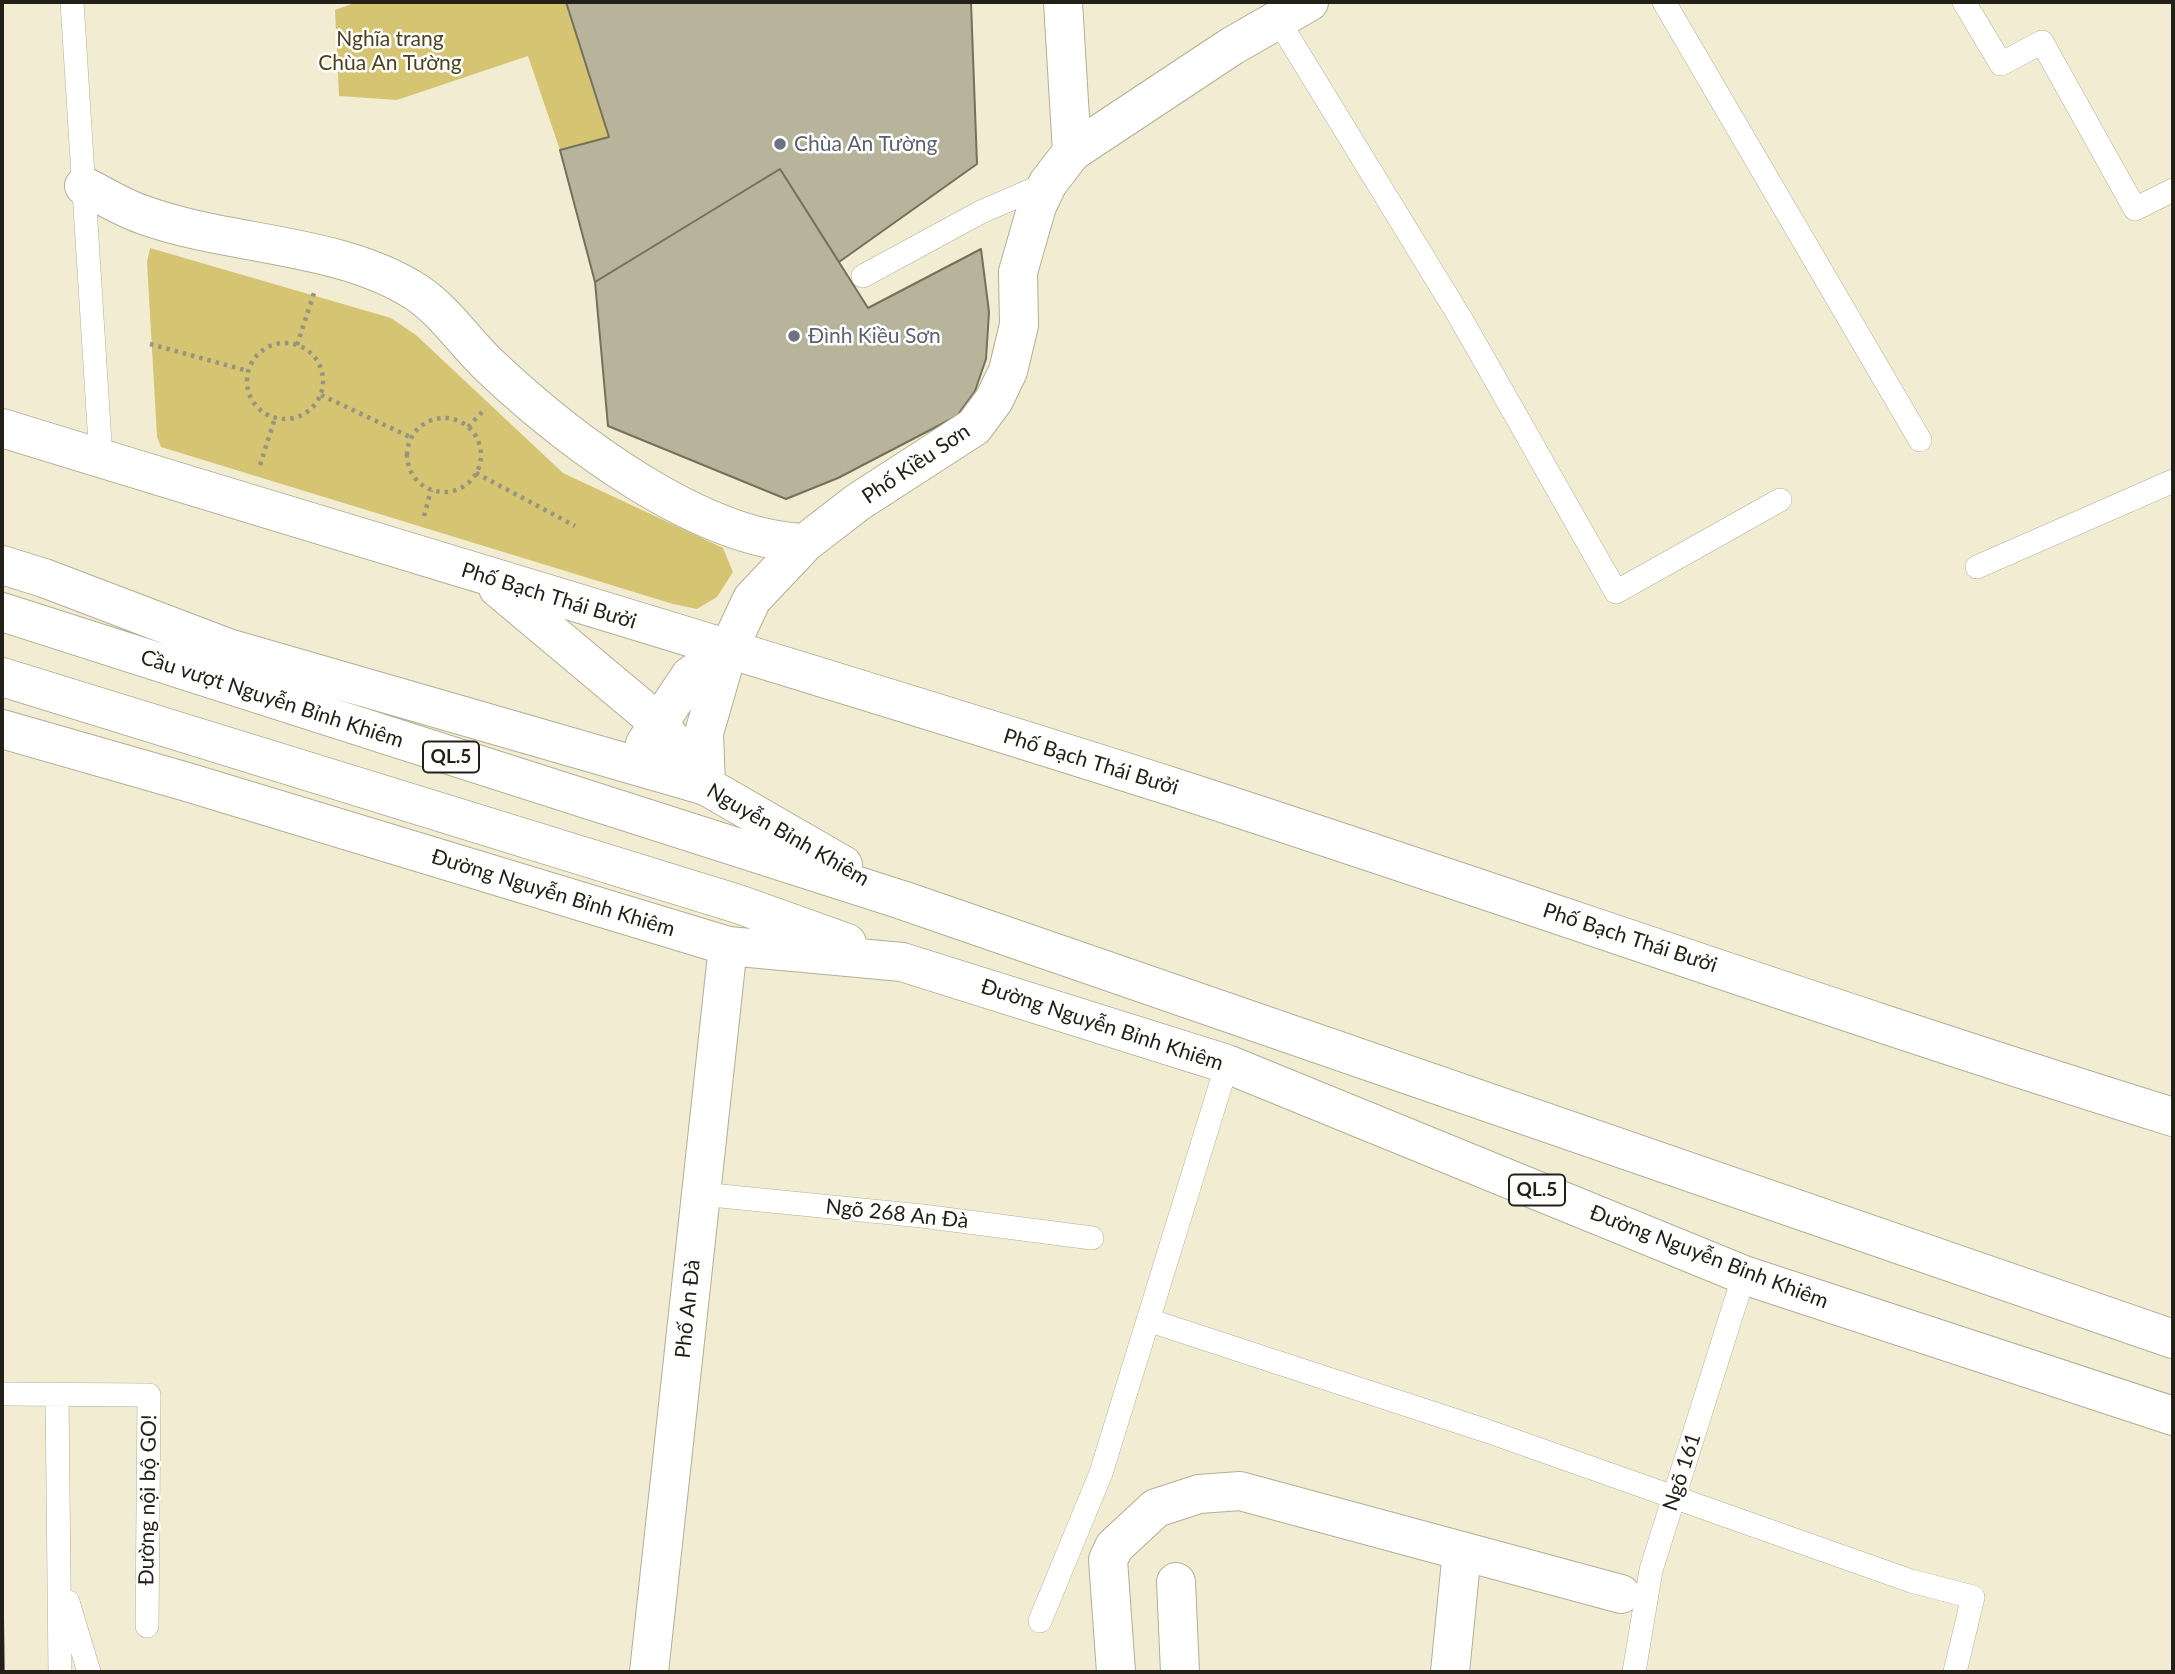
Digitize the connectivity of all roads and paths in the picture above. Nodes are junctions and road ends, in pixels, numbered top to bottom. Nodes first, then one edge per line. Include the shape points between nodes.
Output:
1 (72, 2) edge
2 (1063, 2) edge
3 (1664, 2) edge
4 (1964, 2) edge
5 (1294, 11) edge
6 (1072, 152) junction
7 (1048, 183) junction
8 (84, 186) junction
9 (2173, 190) edge
10 (863, 276) dead end
11 (314, 292) dead end
12 (150, 344) dead end
13 (297, 345) junction
14 (248, 371) junction
15 (321, 395) junction
16 (275, 418) junction
17 (2, 428) edge
18 (410, 437) junction
19 (1920, 440) dead end
20 (101, 459) junction
21 (259, 467) dead end
22 (476, 473) junction
23 (2173, 481) edge
24 (431, 490) junction
25 (1780, 500) dead end
26 (575, 526) dead end
27 (419, 530) dead end
28 (805, 544) junction
29 (2, 565) edge
30 (1977, 567) dead end
31 (485, 577) junction
32 (2, 612) edge
33 (727, 650) junction
34 (2, 677) edge
35 (659, 723) junction
36 (2, 729) edge
37 (630, 766) junction
38 (706, 786) junction
39 (902, 900) junction
40 (728, 946) junction
41 (902, 962) junction
42 (1227, 1064) junction
43 (2173, 1116) edge
44 (701, 1194) junction
45 (1093, 1238) dead end
46 (1744, 1275) junction
47 (1147, 1320) junction
48 (2173, 1339) edge
49 (2, 1394) edge
50 (57, 1395) junction
51 (2173, 1416) edge
52 (1674, 1497) junction
53 (1462, 1551) junction
54 (61, 1576) junction
55 (1176, 1582) dead end
56 (1621, 1594) dead end
57 (1040, 1620) dead end
58 (147, 1626) dead end
59 (60, 1672) edge
60 (89, 1672) edge
61 (649, 1672) edge
62 (1116, 1672) edge
63 (1180, 1672) edge
64 (1450, 1672) edge
65 (1634, 1672) edge
66 (1955, 1672) edge

1 - 8 lane
2 - 6 main road
3 - 19 lane
4 - 9 lane via 2001,64 2042,42 2136,209
5 - 6 main road, Phố Kiều Sơn
5 - 25 lane via 1616,592
6 - 7 main road, Phố Kiều Sơn
7 - 10 lane via 981,212
7 - 28 main road, Phố Kiều Sơn via 1018,272 1019,326 1008,371 994,400 974,427 858,502
8 - 20 lane
8 - 28 main road via 141,214 386,277 416,292 446,317 473,351 590,451 656,492 729,527 782,543
11 - 13 path
12 - 14 path
13 - 14 path via 272,345 253,359
13 - 15 path via 308,350 322,371
14 - 16 path via 250,396 257,407
15 - 16 path via 305,414
15 - 18 path
16 - 21 path
17 - 20 main road, Phố Bạch Thái Bưởi
18 - 22 path via 427,421 450,418 462,422 481,451
18 - 24 path via 407,462 412,474
20 - 31 main road, Phố Bạch Thái Bưởi
22 - 24 path via 457,490
22 - 26 path
23 - 30 lane
24 - 27 path
28 - 33 main road, Phố Kiều Sơn via 752,599
29 - 37 main road, QL.5 via 228,649
31 - 33 main road, Phố Bạch Thái Bưởi
31 - 35 main road
32 - 39 main road, Cầu vượt Nguyễn Bỉnh Khiêm / QL.5
33 - 35 main road via 690,676
33 - 38 main road, Phố Kiều Sơn via 704,733
33 - 43 main road, Phố Bạch Thái Bưởi via 1171,787 1988,1059
34 - 41 main road, QL.5 via 738,904
35 - 37 main road
35 - 38 main road
36 - 40 main road, Đường Nguyễn Bỉnh Khiêm / QL.5
37 - 38 main road, Nguyễn Bỉnh Khiêm / QL.5
38 - 39 main road, Nguyễn Bỉnh Khiêm / QL.5
39 - 48 main road, QL.5
40 - 41 main road, Đường Nguyễn Bỉnh Khiêm / QL.5
40 - 44 main road, Phố An Đà
41 - 42 main road, Đường Nguyễn Bỉnh Khiêm / QL.5
42 - 46 main road, Đường Nguyễn Bỉnh Khiêm / QL.5
42 - 47 lane
44 - 45 lane, Ngõ 268 An Đà
44 - 61 main road, Phố An Đà
46 - 51 main road, Đường Nguyễn Bỉnh Khiêm / QL.5
46 - 52 lane, Ngõ 161
47 - 52 lane
47 - 57 lane via 1101,1473
49 - 50 lane, Đường nội bộ GO!
50 - 54 lane
50 - 58 lane, Đường nội bộ GO! via 149,1395
52 - 65 lane, Ngõ 161 via 1651,1570
52 - 66 lane via 1911,1581 1973,1597
53 - 56 main road
53 - 62 main road via 1240,1490 1182,1497 1139,1521 1108,1560
53 - 64 main road
54 - 59 lane
54 - 60 lane
55 - 63 main road

